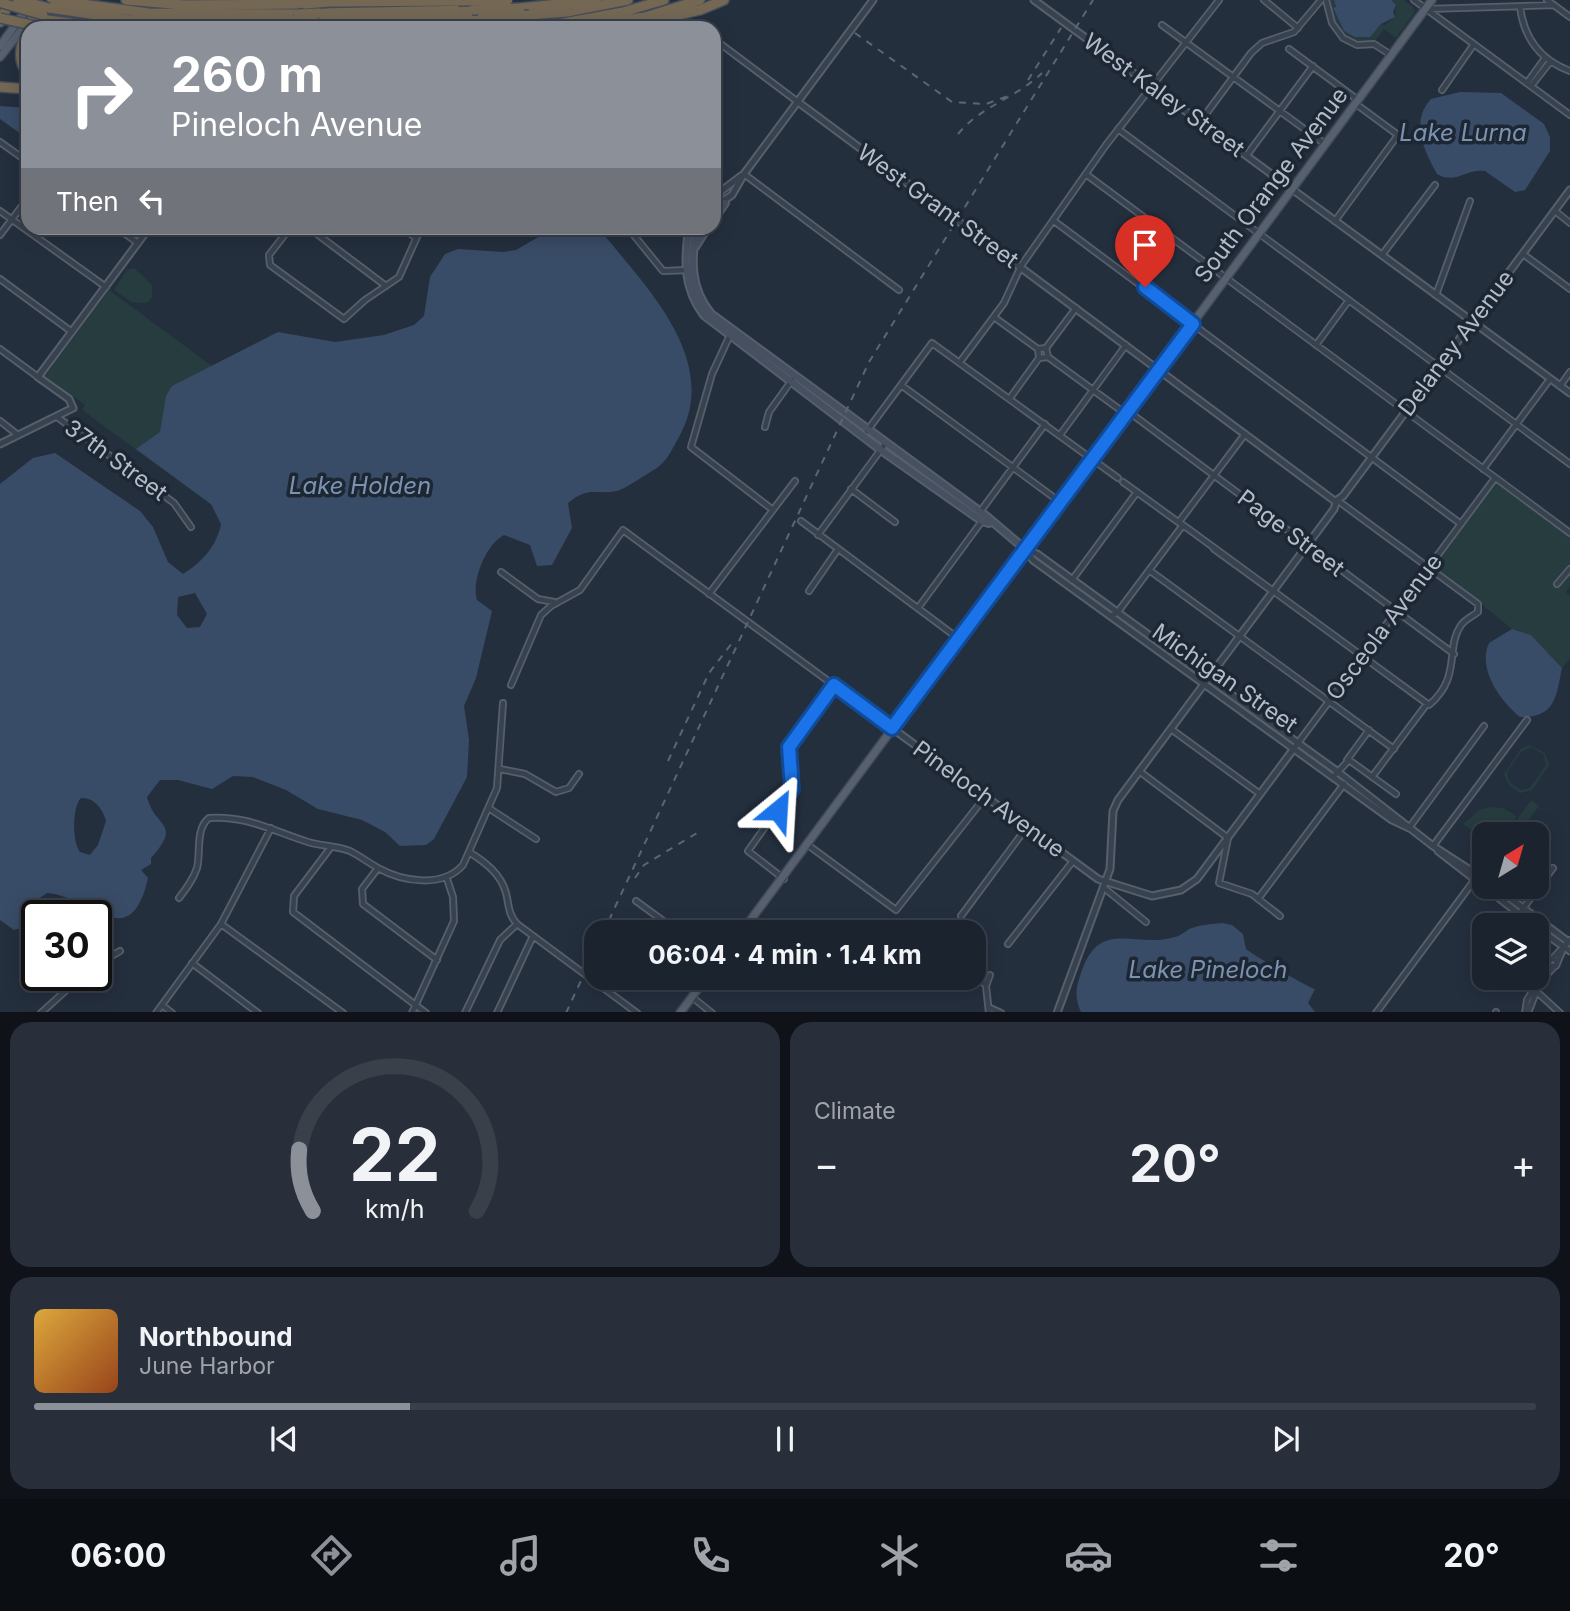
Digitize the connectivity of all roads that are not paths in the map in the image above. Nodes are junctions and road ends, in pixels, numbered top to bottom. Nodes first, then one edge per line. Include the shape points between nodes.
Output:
1 (18, 0) edge
2 (33, 0) edge
3 (126, 0) edge
4 (278, 0) edge
5 (318, 0) edge
6 (500, 0) edge
7 (510, 0) edge
8 (597, 0) edge
9 (628, 0) edge
10 (664, 0) edge
11 (700, 0) edge
12 (715, 0) edge
13 (724, 0) edge
14 (873, 0) edge
15 (1034, 0) edge
16 (1219, 0) edge
17 (1264, 0) edge
18 (1323, 0) edge
19 (1414, 0) edge
20 (1432, 0) edge
21 (1547, 0) edge
22 (458, 1) edge
23 (3, 3) edge
24 (472, 3) edge
25 (1554, 3) edge
26 (1520, 7) junction
27 (1426, 9) junction
28 (1443, 9) junction
29 (44, 10) edge
30 (298, 14) edge
31 (317, 17) junction
32 (668, 17) junction
33 (1570, 17) edge
34 (0, 20) edge
35 (73, 21) edge
36 (496, 21) edge
37 (504, 21) edge
38 (527, 21) edge
39 (574, 21) edge
40 (616, 21) edge
41 (649, 21) edge
42 (1443, 21) junction
43 (1162, 25) dead end
44 (1298, 29) junction
45 (21, 35) edge
46 (1187, 43) junction
47 (721, 44) edge
48 (1474, 44) junction
49 (0, 46) edge
50 (1289, 49) dead end
51 (1392, 56) junction
52 (0, 57) edge
53 (1547, 60) junction
54 (1313, 66) junction
55 (1570, 71) edge
56 (1233, 76) junction
57 (1529, 85) junction
58 (0, 87) edge
59 (1151, 87) junction
60 (21, 88) edge
61 (1442, 90) dead end
62 (798, 102) junction
63 (1357, 102) junction
64 (1280, 110) junction
65 (1570, 115) edge
66 (1200, 122) junction
67 (1118, 129) junction
68 (0, 142) edge
69 (1325, 144) junction
70 (1247, 155) junction
71 (21, 157) edge
72 (744, 174) junction
73 (1087, 175) junction
74 (1435, 185) dead end
75 (1293, 189) junction
76 (721, 191) edge
77 (1570, 191) edge
78 (721, 199) edge
79 (1470, 201) dead end
80 (725, 203) junction
81 (721, 204) edge
82 (21, 207) edge
83 (721, 209) edge
84 (0, 211) edge
85 (1555, 211) junction
86 (12, 219) junction
87 (1054, 221) junction
88 (1335, 221) junction
89 (1570, 223) edge
90 (21, 226) edge
91 (1260, 234) junction
92 (0, 235) edge
93 (34, 235) edge
94 (127, 235) edge
95 (144, 235) edge
96 (285, 235) edge
97 (318, 235) edge
98 (412, 235) edge
99 (418, 235) edge
100 (634, 235) edge
101 (690, 235) edge
102 (695, 235) edge
103 (703, 235) edge
104 (416, 238) junction
105 (138, 243) junction
106 (692, 252) junction
107 (1523, 254) junction
108 (1382, 255) junction
109 (1021, 266) junction
110 (689, 270) junction
111 (1226, 278) junction
112 (0, 279) edge
113 (386, 286) junction
114 (106, 287) junction
115 (1570, 289) edge
116 (899, 290) dead end
117 (1436, 295) junction
118 (1349, 300) junction
119 (1076, 307) junction
120 (994, 317) junction
121 (1472, 322) junction
122 (1193, 324) junction
123 (72, 332) junction
124 (728, 335) junction
125 (738, 335) junction
126 (1126, 345) junction
127 (1316, 345) junction
128 (1046, 348) junction
129 (0, 349) edge
130 (1038, 349) junction
131 (1048, 357) junction
132 (1039, 358) junction
133 (960, 362) junction
134 (1439, 367) junction
135 (1159, 369) junction
136 (1570, 372) edge
137 (38, 377) junction
138 (792, 379) junction
139 (1550, 379) junction
140 (901, 385) junction
141 (1560, 386) junction
142 (1093, 390) junction
143 (1570, 393) edge
144 (1010, 398) junction
145 (1406, 411) junction
146 (1126, 412) junction
147 (57, 417) junction
148 (0, 421) edge
149 (1045, 424) junction
150 (1516, 425) junction
151 (765, 427) dead end
152 (1245, 433) junction
153 (865, 434) junction
154 (18, 435) junction
155 (1060, 435) junction
156 (0, 444) edge
157 (883, 447) junction
158 (1372, 458) junction
159 (1092, 459) junction
160 (1570, 464) edge
161 (1013, 467) junction
162 (1483, 469) junction
163 (1214, 475) junction
164 (1118, 478) dead end
165 (1495, 478) junction
166 (795, 481) dead end
167 (1123, 482) dead end
168 (937, 485) junction
169 (851, 489) junction
170 (1137, 492) junction
171 (1339, 501) junction
172 (1060, 503) junction
173 (774, 510) junction
174 (980, 512) junction
175 (972, 514) junction
176 (982, 521) junction
177 (801, 522) dead end
178 (895, 522) dead end
179 (991, 523) junction
180 (1181, 524) junction
181 (1461, 524) junction
182 (191, 527) dead end
183 (1570, 532) edge
184 (818, 535) junction
185 (1307, 545) junction
186 (838, 549) junction
187 (1026, 550) junction
188 (1429, 568) junction
189 (1570, 569) edge
190 (1149, 570) junction
191 (501, 572) dead end
192 (1072, 580) junction
193 (1557, 584) dead end
194 (809, 590) dead end
195 (1273, 591) junction
196 (709, 594) junction
197 (538, 599) junction
198 (556, 603) junction
199 (918, 608) junction
200 (1396, 612) junction
201 (1117, 613) junction
202 (541, 615) junction
203 (1110, 616) junction
204 (1240, 636) junction
205 (959, 639) junction
206 (1152, 644) junction
207 (1454, 655) junction
208 (1362, 657) junction
209 (1205, 682) junction
210 (511, 685) dead end
211 (834, 685) junction
212 (1329, 701) junction
213 (503, 703) dead end
214 (1428, 705) junction
215 (1263, 718) junction
216 (1253, 720) junction
217 (1527, 720) dead end
218 (1484, 726) dead end
219 (892, 728) junction
220 (1171, 729) junction
221 (1369, 730) junction
222 (1296, 746) junction
223 (1394, 749) junction
224 (1347, 760) junction
225 (500, 769) junction
226 (1139, 771) junction
227 (1338, 772) junction
228 (579, 774) dead end
229 (1373, 777) junction
230 (1334, 778) junction
231 (1346, 782) junction
232 (1260, 794) junction
233 (1396, 794) dead end
234 (985, 797) junction
235 (490, 809) junction
236 (1027, 827) junction
237 (271, 828) junction
238 (1409, 828) junction
239 (1228, 838) junction
240 (536, 839) dead end
241 (808, 845) junction
242 (1433, 846) junction
243 (331, 847) junction
244 (469, 852) junction
245 (1073, 861) junction
246 (378, 868) junction
247 (1553, 868) dead end
248 (1472, 873) edge
249 (1199, 878) joint
250 (447, 879) junction
251 (783, 879) junction
252 (1104, 885) junction
253 (1472, 887) edge
254 (178, 898) dead end
255 (1258, 899) junction
256 (1507, 900) edge
257 (1509, 900) edge
258 (636, 901) dead end
259 (1521, 911) junction
260 (961, 916) dead end
261 (1280, 916) dead end
262 (662, 920) edge
263 (751, 920) edge
264 (1146, 922) dead end
265 (221, 924) junction
266 (517, 924) junction
267 (1549, 933) edge
268 (533, 936) junction
269 (1008, 944) dead end
270 (1568, 944) edge
271 (120, 951) dead end
272 (112, 956) edge
273 (437, 960) junction
274 (1555, 962) junction
275 (192, 964) junction
276 (990, 975) dead end
277 (986, 986) joint
278 (697, 990) edge
279 (65, 991) edge
280 (1536, 991) junction
281 (692, 997) junction
282 (162, 1005) junction
283 (416, 1005) junction
284 (990, 1011) edge
285 (42, 1012) edge
286 (157, 1012) edge
287 (171, 1012) edge
288 (257, 1012) edge
289 (342, 1012) edge
290 (412, 1012) edge
291 (425, 1012) edge
292 (465, 1012) edge
293 (497, 1012) edge
294 (636, 1012) edge
295 (681, 1012) edge
296 (711, 1012) edge
297 (1057, 1012) edge
298 (1378, 1012) edge
299 (1527, 1012) edge
300 (1527, 1012) edge
301 (1559, 1012) edge

1 - 29 highway, bridge
2 - 49 main road
3 - 30 highway
4 - 30 highway
5 - 30 street
6 - 38 highway
7 - 22 highway, bridge
8 - 24 highway, bridge via 520,8
9 - 31 highway, bridge via 529,15
10 - 39 highway
11 - 40 highway
12 - 32 highway
13 - 32 highway
14 - 62 street
15 - 59 street, West Kaley Street
16 - 46 street
17 - 44 street
18 - 44 street
18 - 51 street via 1343,38 1357,45 1374,44
19 - 27 street
20 - 27 main road, South Orange Avenue
21 - 25 street
22 - 30 highway, bridge via 329,2
23 - 29 highway, bridge
23 - 34 highway
24 - 31 highway
24 - 36 main road
24 - 37 main road
25 - 26 street
25 - 33 street
26 - 28 street
26 - 53 street via 1528,38
27 - 28 street
27 - 42 street
27 - 51 main road, South Orange Avenue
28 - 42 street
29 - 30 highway
29 - 34 highway, bridge
29 - 35 highway
30 - 31 highway, bridge
32 - 41 highway
42 - 48 street
43 - 46 street
44 - 56 street via 1262,43
45 - 52 main road
46 - 56 street
46 - 59 street
47 - 62 street, West Grant Street
48 - 57 street
48 - 61 street
50 - 54 street
51 - 63 main road, South Orange Avenue
53 - 55 street
53 - 57 street
54 - 63 street
54 - 64 street
56 - 64 street
56 - 66 street
57 - 65 street
58 - 60 highway
59 - 66 street, West Kaley Street
59 - 67 street
62 - 72 street
62 - 109 street, West Grant Street
63 - 69 main road, South Orange Avenue
63 - 88 street via 1398,135
64 - 69 street
64 - 70 street
66 - 70 street, West Kaley Street
67 - 73 street
67 - 91 street
68 - 71 street
69 - 75 main road, South Orange Avenue
70 - 75 street, West Kaley Street
72 - 76 street
72 - 80 street
72 - 116 street
73 - 87 street
73 - 111 street
74 - 108 street
75 - 88 street, West Kaley Street
75 - 91 main road, South Orange Avenue
77 - 85 street, Delaney Avenue
78 - 80 street
79 - 117 street
80 - 81 street
80 - 83 main road
82 - 86 street
84 - 86 street
85 - 89 street
85 - 107 street, Delaney Avenue
86 - 90 street
86 - 92 street
87 - 109 street
87 - 122 street
88 - 108 street, West Kaley Street
91 - 111 main road, South Orange Avenue
91 - 118 street
93 - 114 street
94 - 105 street
95 - 105 street
96 - 113 street via 269,255 270,265 339,317 348,317
97 - 113 street
98 - 104 street
99 - 104 street
100 - 110 street via 663,271
101 - 110 main road, Michigan Street
102 - 106 main road, Michigan Street
103 - 106 main road
104 - 113 street via 403,271
105 - 114 street
106 - 110 main road, Michigan Street
107 - 115 street
107 - 121 street, Delaney Avenue
108 - 117 street, West Kaley Street
109 - 119 street, West Grant Street
109 - 120 street
110 - 124 main road, Michigan Street via 695,303
110 - 125 main road, Michigan Street via 701,303
111 - 122 main road, South Orange Avenue
111 - 127 street
112 - 123 street
114 - 123 street
117 - 121 street, West Kaley Street
118 - 127 street
118 - 134 street
119 - 126 street, West Grant Street
119 - 128 street
120 - 130 street
120 - 133 street
121 - 134 street, Delaney Avenue
121 - 139 street, West Kaley Street
122 - 135 main road, South Orange Avenue
122 - 158 street
123 - 137 street
124 - 125 street
124 - 138 main road, Michigan Street
124 - 173 street via 691,447
125 - 138 main road, Michigan Street
126 - 135 street, West Grant Street
126 - 142 street
127 - 145 street
128 - 130 street
128 - 131 street
129 - 137 street, 37th Street
130 - 132 street
131 - 132 street
131 - 142 street, Page Street
132 - 144 street
133 - 140 street via 932,343
133 - 144 street
134 - 145 street, Delaney Avenue
134 - 150 street
135 - 146 main road, South Orange Avenue
135 - 152 street, West Grant Street
136 - 141 street
137 - 147 street, 37th Street via 73,403 72,409
138 - 151 street via 769,412
138 - 153 main road, Michigan Street
139 - 141 street, West Kaley Street
139 - 150 street
140 - 153 street
140 - 161 street
141 - 143 street, West Kaley Street
142 - 146 street, Page Street
142 - 155 street
144 - 149 street
145 - 158 street, Delaney Avenue
145 - 162 street
146 - 159 main road, South Orange Avenue
146 - 163 street, Page Street
147 - 154 street
147 - 182 street, 37th Street via 174,503
148 - 154 street
149 - 155 street
149 - 161 street
150 - 160 street
150 - 162 street
152 - 163 street
152 - 171 street, West Grant Street
153 - 157 main road, Michigan Street
154 - 156 street
155 - 159 street
157 - 168 main road, Michigan Street
157 - 169 street
158 - 171 street, Delaney Avenue
158 - 181 street
159 - 164 street
159 - 172 main road, South Orange Avenue
161 - 172 street
161 - 174 street
162 - 165 street
163 - 180 street
163 - 185 street, Page Street
165 - 181 street, Osceola Avenue
165 - 183 street
166 - 173 street
167 - 170 street
168 - 174 main road, Michigan Street
168 - 175 main road, Michigan Street
169 - 178 street
169 - 184 street
170 - 180 street
170 - 192 street
171 - 185 street, Delaney Avenue
171 - 188 street
172 - 187 main road, South Orange Avenue
173 - 196 street
174 - 175 main road
174 - 179 main road, Michigan Street
175 - 176 main road, Michigan Street
176 - 179 main road, Michigan Street
176 - 199 street
177 - 184 street
179 - 187 main road, Michigan Street
180 - 190 street
180 - 195 street
181 - 188 street, Osceola Avenue
184 - 186 street
185 - 195 street, Delaney Avenue
185 - 200 street, Page Street
186 - 194 street
186 - 199 street
187 - 192 street, Michigan Street
187 - 203 street, Michigan Street via 1033,560
187 - 205 main road, South Orange Avenue
188 - 200 street, Osceola Avenue
188 - 207 street via 1480,608 1460,626
189 - 193 street
190 - 201 street
190 - 204 street
191 - 197 street
192 - 201 street, Michigan Street
195 - 204 street, Delaney Avenue
195 - 208 street
196 - 198 street, Pineloch Avenue via 623,530 580,590
196 - 211 street, Pineloch Avenue
197 - 198 street
197 - 202 street
198 - 202 street
199 - 205 street
200 - 207 street, Page Street
200 - 208 street, Osceola Avenue
201 - 203 street
201 - 206 street, Michigan Street
202 - 210 street
203 - 206 street, Michigan Street
204 - 209 street, Delaney Avenue
204 - 212 street
205 - 219 main road, South Orange Avenue
206 - 209 street, Michigan Street
207 - 214 street via 1446,682
208 - 212 street, Osceola Avenue
208 - 214 street
209 - 215 street, Michigan Street
209 - 216 street, Michigan Street
209 - 220 street, Delaney Avenue
211 - 219 street, Pineloch Avenue
211 - 251 street via 789,747 792,789 748,851
212 - 221 street
212 - 222 street, Osceola Avenue
213 - 225 street
214 - 223 street
215 - 216 street
215 - 222 street, Michigan Street
216 - 222 street, Michigan Street
217 - 242 street
218 - 238 street
219 - 234 street, Pineloch Avenue
219 - 241 main road, South Orange Avenue
220 - 226 street, Delaney Avenue
220 - 232 street
221 - 223 street
221 - 224 street
222 - 227 street, Michigan Street
222 - 230 street, Michigan Street
222 - 232 street, Osceola Avenue
223 - 229 street
224 - 227 street
224 - 229 street
225 - 228 street via 525,774 555,792 569,788
225 - 235 street
226 - 239 street
226 - 252 street, Delaney Avenue via 1114,809 1111,861
227 - 230 street
227 - 231 street, Michigan Street
229 - 233 street
230 - 231 street, Michigan Street
231 - 238 street, Michigan Street
231 - 255 street
232 - 239 street, Osceola Avenue
234 - 236 street, Pineloch Avenue
234 - 241 street via 896,910
235 - 240 street
235 - 244 street
236 - 245 street, Pineloch Avenue
236 - 260 street
237 - 243 street
237 - 254 street via 249,819 209,818 203,824 196,872
237 - 265 street
238 - 242 street, Michigan Street
239 - 249 street, Osceola Avenue
239 - 255 street via 1219,883
241 - 251 main road, South Orange Avenue
242 - 248 street, Michigan Street
243 - 246 street via 351,852
243 - 283 street via 294,896 291,903 296,916
244 - 250 street via 463,865
244 - 266 street via 496,874
245 - 252 street, Pineloch Avenue
245 - 269 street
246 - 250 street via 404,878
246 - 273 street via 362,889 363,904
247 - 259 street
249 - 252 street, Pineloch Avenue via 1184,889 1156,896
250 - 273 street via 454,920
251 - 263 main road, South Orange Avenue
252 - 264 street
252 - 297 street
253 - 298 street
255 - 261 street
256 - 259 street, Michigan Street
257 - 259 street, Michigan Street
258 - 262 street
259 - 270 street, Michigan Street
265 - 275 street
265 - 289 street
266 - 268 street
266 - 292 street via 500,940
267 - 270 street, Michigan Street
268 - 293 street
268 - 294 street
270 - 274 street
271 - 272 street
273 - 283 street
274 - 280 street
274 - 299 street via 1548,964 1527,1000
275 - 282 street
275 - 288 street
276 - 277 street
277 - 284 street
278 - 281 main road
279 - 285 street
280 - 300 street
280 - 301 street
281 - 295 main road
281 - 296 street
282 - 286 street
282 - 287 street
283 - 290 street
283 - 291 street

